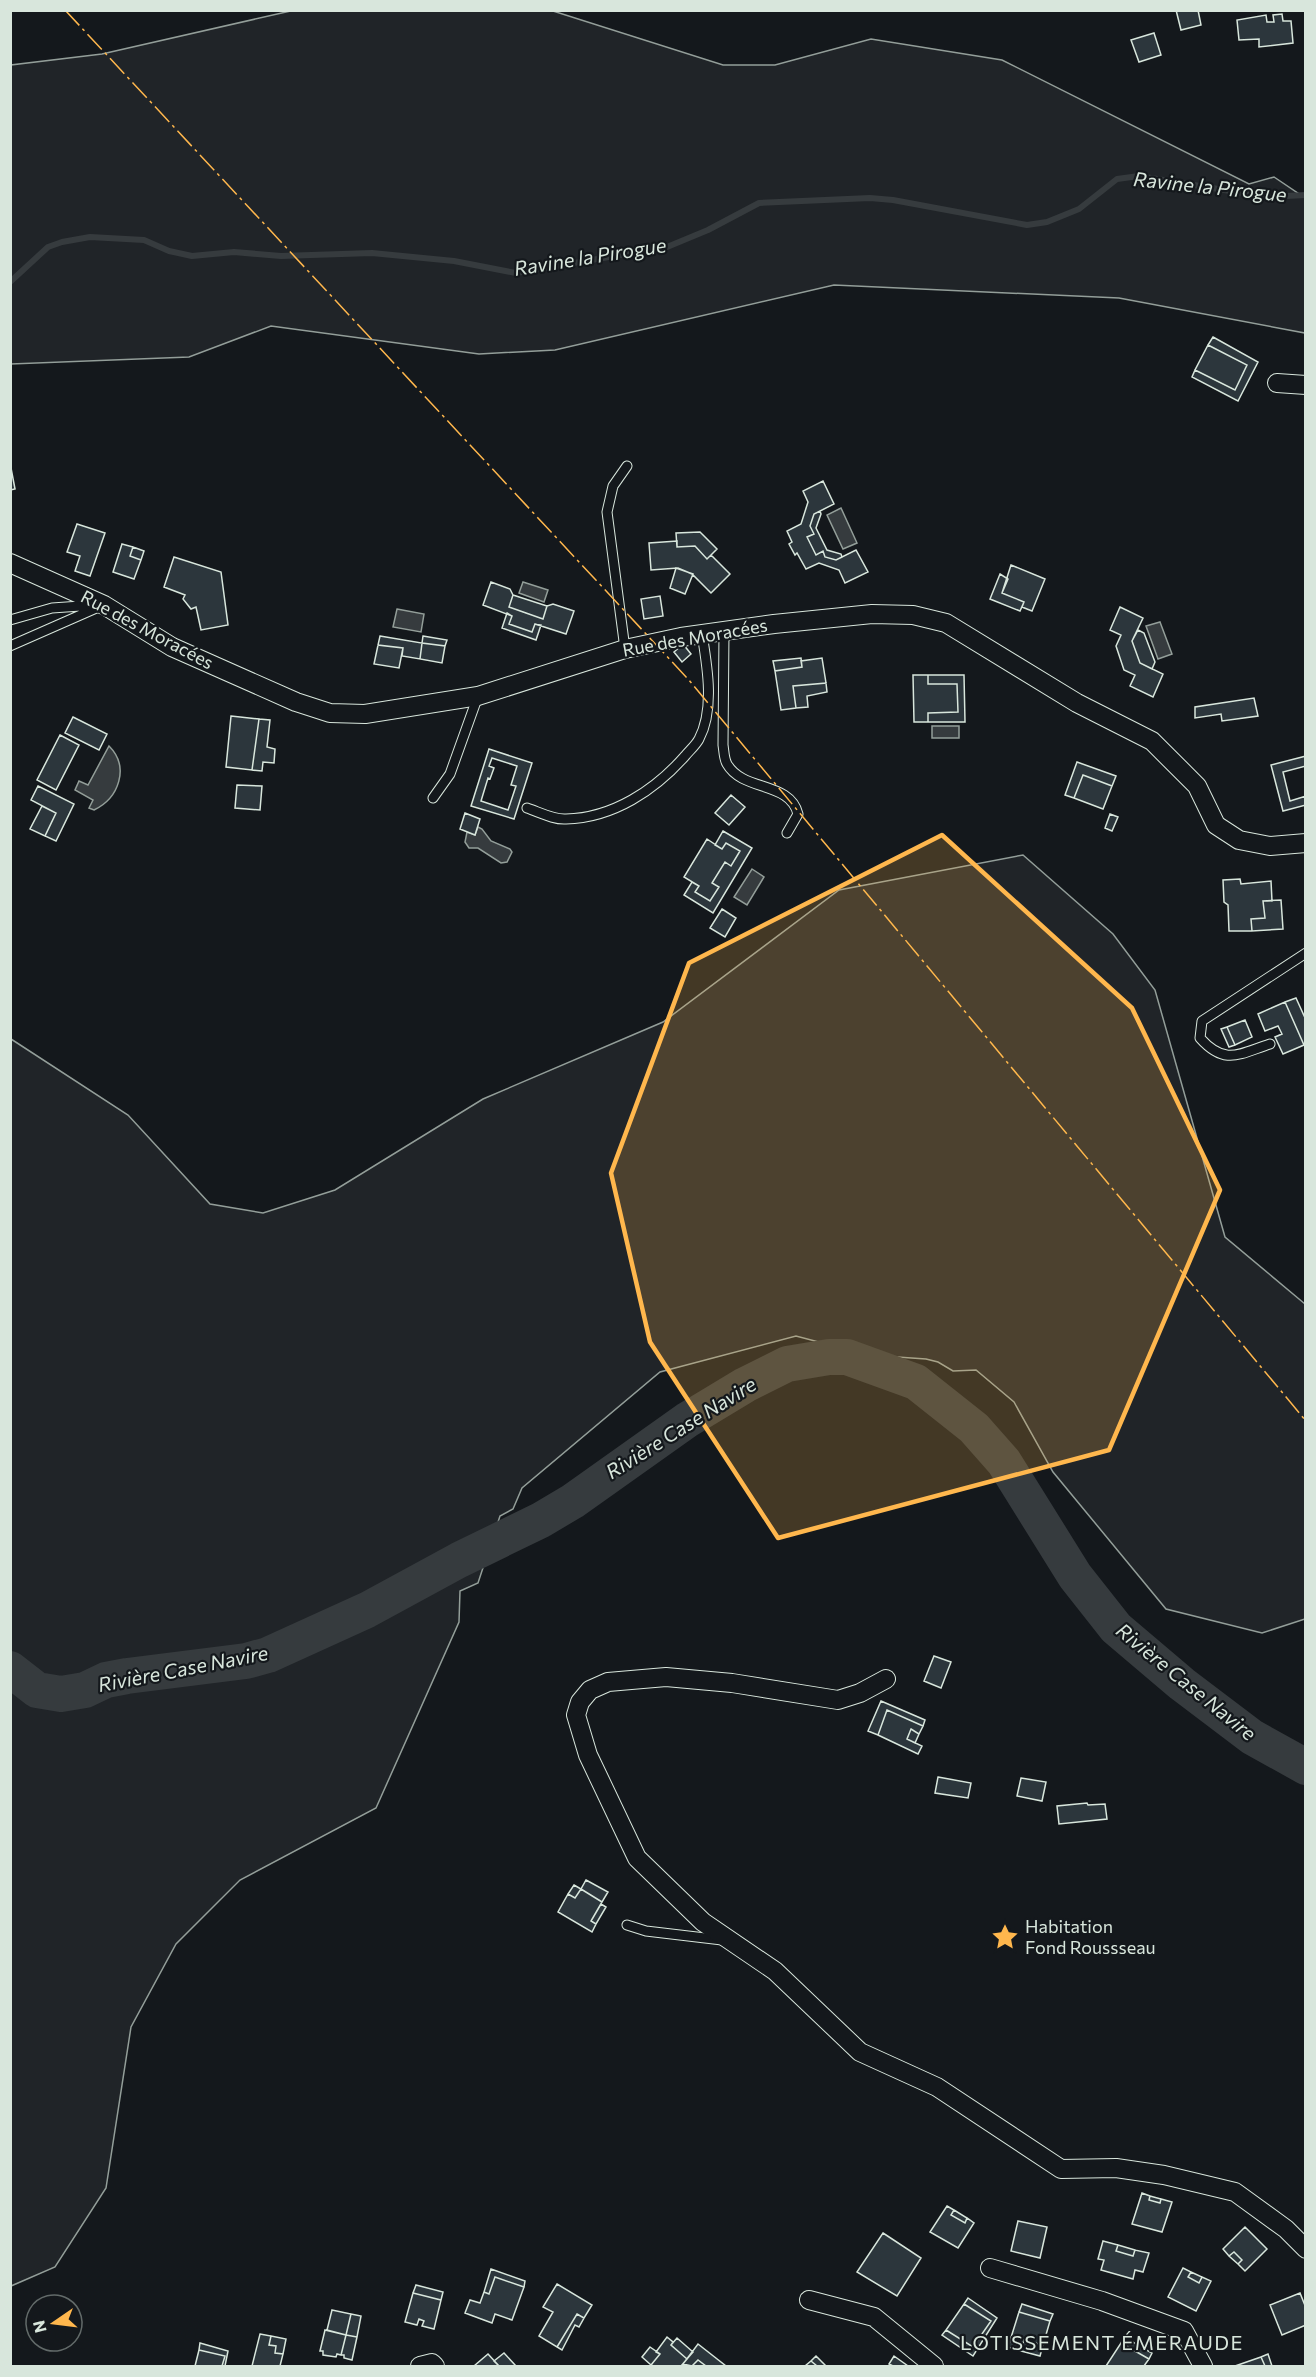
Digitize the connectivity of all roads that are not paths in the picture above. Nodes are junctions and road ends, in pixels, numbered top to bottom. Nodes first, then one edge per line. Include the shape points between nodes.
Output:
1 (1277, 383) dead end
2 (1305, 385) edge
3 (627, 466) dead end
4 (10, 563) edge
5 (104, 605) junction
6 (10, 620) edge
7 (724, 632) junction
8 (702, 634) junction
9 (10, 646) edge
10 (625, 649) junction
11 (478, 696) junction
12 (433, 798) dead end
13 (527, 808) dead end
14 (786, 833) dead end
15 (1305, 843) edge
16 (1305, 953) edge
17 (1270, 1044) dead end
18 (886, 1679) dead end
19 (627, 1925) dead end
20 (730, 1941) junction
21 (1305, 2249) edge
22 (990, 2268) dead end
23 (809, 2300) dead end
24 (420, 2367) edge
25 (435, 2367) edge
26 (934, 2367) edge
27 (1203, 2367) edge

1 - 2 street
3 - 10 lane via 613,486 607,512
4 - 5 street, Rue des Moracées
5 - 6 lane via 52,608
5 - 9 lane
5 - 11 street, Rue des Moracées via 172,647 330,713 365,714
7 - 8 street, Rue des Moracées
7 - 14 lane via 726,762 735,774 787,795 795,803 798,814
7 - 15 street, Rue des Moracées via 872,614 913,615 946,623 1077,703 1152,741 1197,786 1216,825 1239,840 1270,846
8 - 10 street, Rue des Moracées
8 - 13 lane via 708,701 704,727 699,740 677,765 620,807 588,817 563,820
10 - 11 street, Rue des Moracées
11 - 12 lane via 450,774
16 - 17 lane via 1202,1021 1200,1038 1210,1050 1229,1057
18 - 20 street via 838,1700 666,1677 608,1682 590,1690 580,1702 576,1715 588,1755 637,1858 703,1922
19 - 20 lane via 646,1931
20 - 21 street via 775,1971 860,2052 937,2087 1062,2169 1116,2168 1235,2192 1286,2229
22 - 27 street via 1102,2301 1184,2331
23 - 26 street via 874,2317
24 - 25 street via 432,2363

